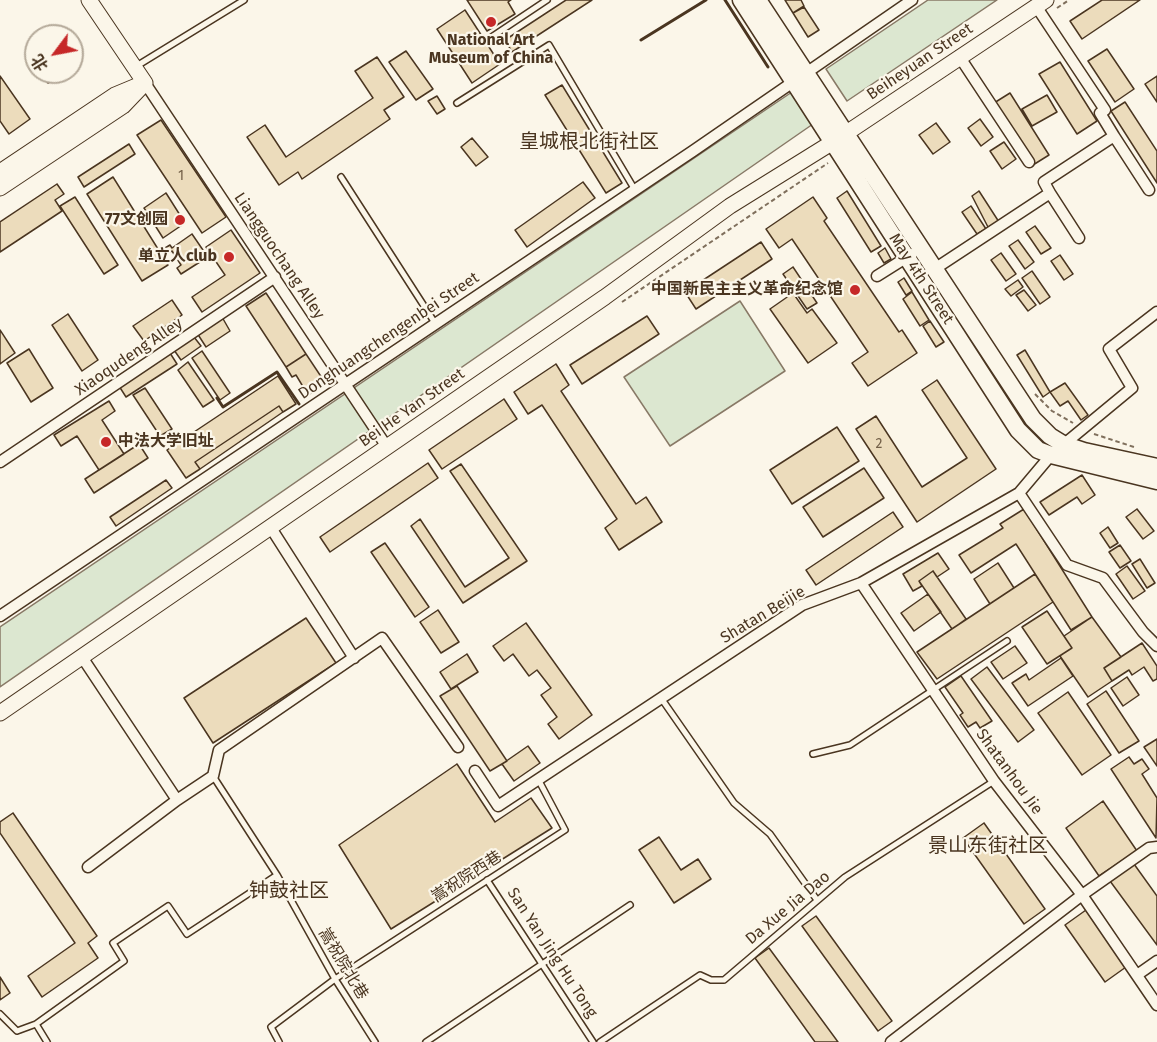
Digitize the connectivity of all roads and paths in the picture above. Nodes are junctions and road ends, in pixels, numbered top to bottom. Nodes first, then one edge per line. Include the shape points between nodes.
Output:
1 (89, 0) edge
2 (244, 0) edge
3 (547, 0) edge
4 (741, 0) edge
5 (758, 0) edge
6 (912, 0) edge
7 (1069, 0) edge
8 (1042, 8) edge
9 (490, 38) dead end
10 (959, 56) junction
11 (134, 67) junction
12 (799, 76) junction
13 (145, 83) junction
14 (457, 103) dead end
15 (1114, 136) junction
16 (840, 143) junction
17 (1029, 162) dead end
18 (0, 172) edge
19 (341, 177) dead end
20 (0, 188) edge
21 (635, 190) junction
22 (1149, 190) dead end
23 (1050, 193) junction
24 (1079, 238) dead end
25 (913, 253) junction
26 (933, 270) junction
27 (877, 276) dead end
28 (275, 277) junction
29 (620, 304) dead end
30 (1157, 312) edge
31 (435, 323) junction
32 (346, 383) junction
33 (1032, 392) dead end
34 (1082, 428) junction
35 (387, 447) junction
36 (1137, 448) dead end
37 (1057, 450) junction
38 (0, 462) edge
39 (1157, 467) edge
40 (1157, 481) edge
41 (1019, 492) junction
42 (271, 528) junction
43 (861, 583) junction
44 (0, 616) edge
45 (1008, 640) dead end
46 (1157, 646) edge
47 (82, 657) junction
48 (354, 658) junction
49 (932, 688) junction
50 (661, 698) junction
51 (0, 713) edge
52 (459, 747) dead end
53 (813, 754) dead end
54 (475, 771) dead end
55 (213, 776) junction
56 (538, 778) junction
57 (994, 781) junction
58 (177, 800) junction
59 (1157, 847) edge
60 (88, 867) dead end
61 (277, 875) junction
62 (487, 880) junction
63 (1082, 895) junction
64 (817, 900) junction
65 (630, 905) dead end
66 (1157, 962) edge
67 (544, 965) junction
68 (1137, 975) junction
69 (335, 979) junction
70 (1157, 1005) edge
71 (0, 1014) edge
72 (36, 1024) junction
73 (47, 1042) edge
74 (279, 1042) edge
75 (375, 1042) edge
76 (426, 1042) edge
77 (593, 1042) edge
78 (600, 1042) edge
79 (891, 1042) edge

1 - 11 main road
2 - 11 lane
3 - 9 lane
4 - 12 main road, May 4th Street
5 - 12 main road, May 4th Street
6 - 12 street, Donghuangchengenbei Street
7 - 8 path
8 - 10 main road, Beiheyuan Street
8 - 15 street via 1105,110 1100,113
10 - 16 main road, Beiheyuan Street
10 - 17 street
11 - 13 main road
12 - 16 main road, May 4th Street
12 - 16 main road, May 4th Street via 815,88
12 - 21 street, Donghuangchengenbei Street
13 - 18 main road via 115,95
13 - 20 main road via 123,106
13 - 28 street, Liangguochang Alley
14 - 21 lane via 549,45
15 - 22 street
15 - 23 street via 1044,182
16 - 25 main road, May 4th Street
16 - 29 path
16 - 35 main road, Bei He Yan Street via 730,206
19 - 31 lane
21 - 31 street, Donghuangchengenbei Street
23 - 24 street
23 - 26 street
25 - 26 main road, May 4th Street
25 - 27 street
25 - 37 main road, May 4th Street via 1018,430 1038,450
26 - 37 main road, May 4th Street
28 - 32 street, Liangguochang Alley
28 - 38 street, Xiaoqudeng Alley
30 - 34 street, Shatan Beijie via 1109,349 1132,388
31 - 32 street, Donghuangchengenbei Street
32 - 35 street, Liangguochang Alley
32 - 44 street, Donghuangchengenbei Street
33 - 34 path via 1052,411
34 - 36 path
34 - 37 street, Shatan Beijie
35 - 42 main road, Bei He Yan Street
37 - 39 main road, May 4th Street via 1084,451
37 - 40 main road, May 4th Street
37 - 41 street, Shatan Beijie
41 - 43 street, Shatan Beijie
41 - 46 street via 1067,565 1103,578
42 - 47 main road, Bei He Yan Street
42 - 48 street
43 - 49 street, Shatanhou Jie
43 - 50 street, Shatan Beijie via 802,605
45 - 49 lane
47 - 51 main road, Bei He Yan Street
47 - 58 street
48 - 52 street via 382,638
48 - 55 street via 219,750
49 - 53 lane via 850,745
49 - 57 street, Shatanhou Jie
50 - 56 street, Shatan Beijie
50 - 64 lane via 734,803 770,834
54 - 56 street, Shatan Beijie via 498,806
55 - 58 street
55 - 61 lane, 嵩祝院北巷
56 - 62 lane, 嵩祝院西巷 via 565,830
57 - 63 street, Shatanhou Jie
57 - 64 lane, Da Xue Jia Dao via 845,877
58 - 60 street
59 - 63 street via 1149,848
61 - 69 lane, 嵩祝院北巷
61 - 72 lane via 187,934 168,906 113,943 124,961
62 - 67 lane, San Yan Jing Hu Tong
62 - 69 lane, 嵩祝院西巷
63 - 68 street, Shatanhou Jie
63 - 79 street
64 - 78 lane, Da Xue Jia Dao via 724,980 700,975
65 - 67 lane
66 - 68 street
67 - 76 lane
67 - 77 lane, San Yan Jing Hu Tong
68 - 70 street, Shatanhou Jie
69 - 74 lane, 嵩祝院西巷 via 271,1027
69 - 75 lane, 嵩祝院北巷
71 - 72 lane via 16,1031
72 - 73 lane

